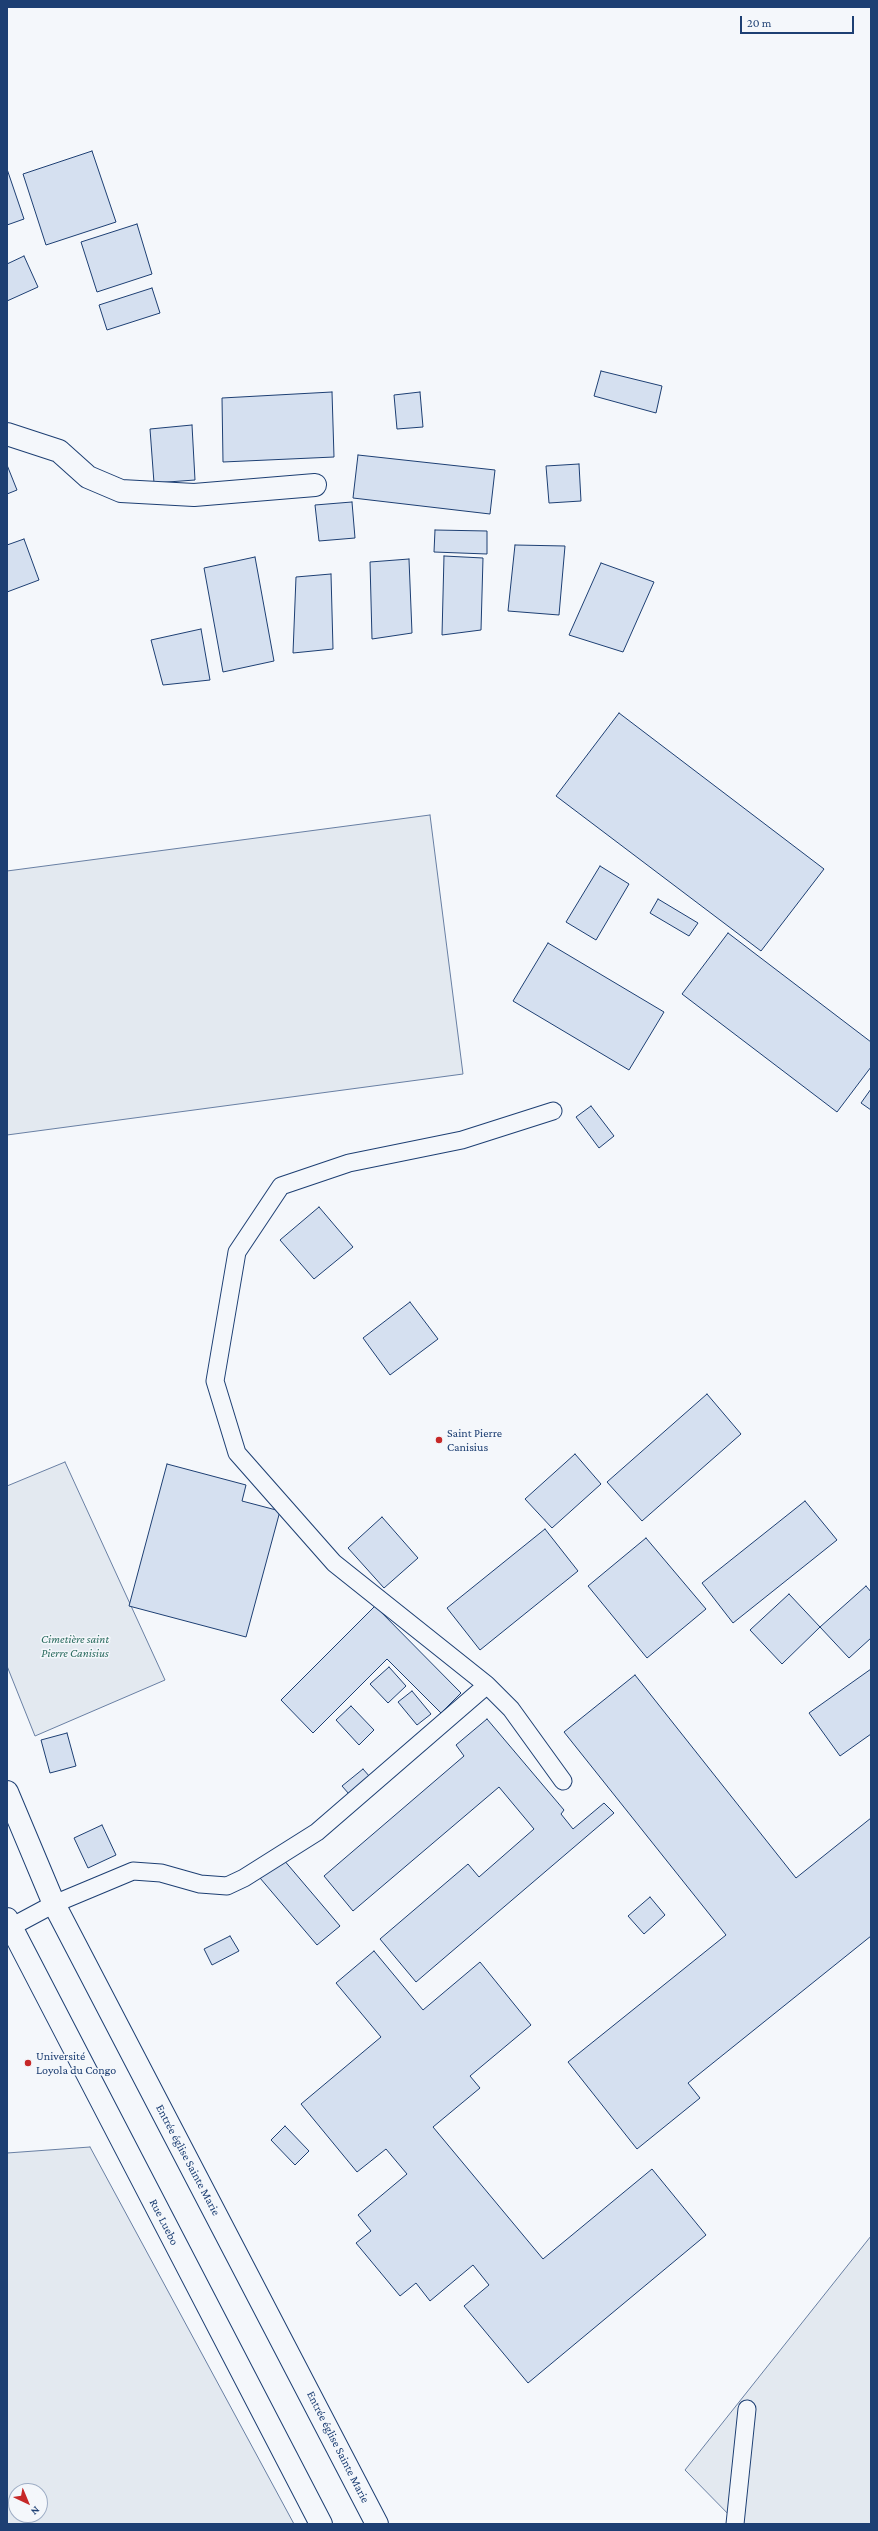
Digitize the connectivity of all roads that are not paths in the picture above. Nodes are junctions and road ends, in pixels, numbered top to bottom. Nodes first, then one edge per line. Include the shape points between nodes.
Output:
1 (7, 434) edge
2 (315, 484) dead end
3 (553, 1111) dead end
4 (487, 1685) junction
5 (563, 1782) dead end
6 (7, 1792) edge
7 (54, 1904) junction
8 (9, 1923) edge
9 (747, 2409) dead end
10 (321, 2524) edge
11 (377, 2524) edge
12 (735, 2524) edge

1 - 2 street via 59,451 88,477 121,491 194,495
3 - 4 lane via 462,1140 349,1163 281,1186 237,1252 215,1381 238,1453 334,1563
4 - 5 lane via 511,1709
4 - 7 lane via 317,1832 227,1886 200,1884 161,1873 133,1871
6 - 7 street, Entrée église Sainte Marie
7 - 8 lane
7 - 11 street, Entrée église Sainte Marie
8 - 10 street, Rue Luebo
9 - 12 lane

